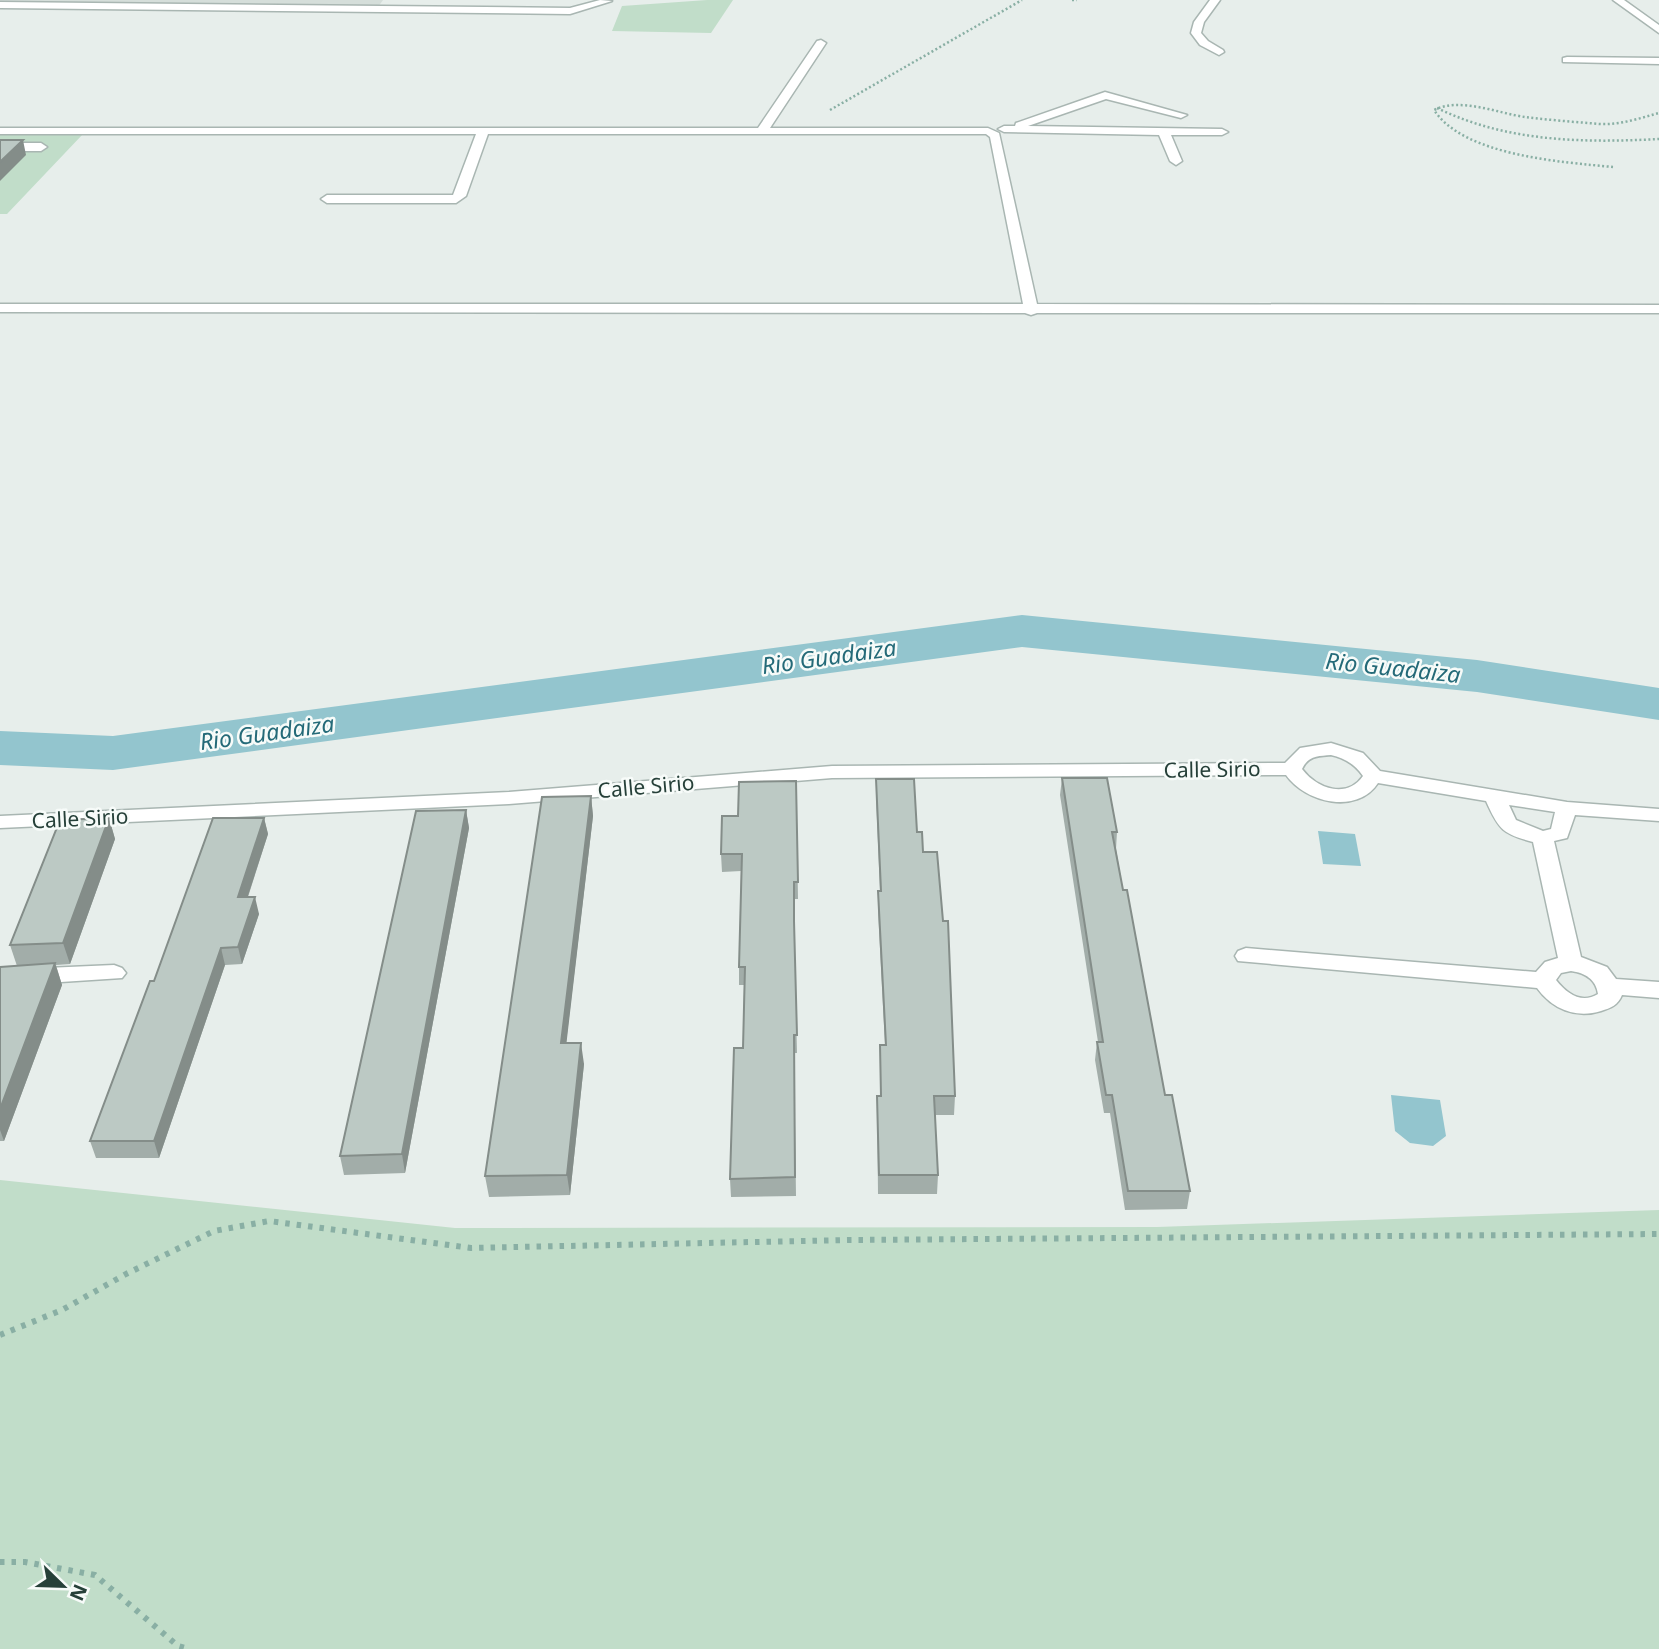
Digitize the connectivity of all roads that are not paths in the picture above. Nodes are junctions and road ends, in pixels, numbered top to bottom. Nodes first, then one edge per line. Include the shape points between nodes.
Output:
1 (1215, 0) edge
2 (1618, 0) edge
3 (607, 1) edge
4 (22, 3) edge
5 (380, 3) edge
6 (0, 5) edge
7 (1659, 30) edge
8 (821, 43) dead end
9 (1219, 52) dead end
10 (1567, 60) dead end
11 (1659, 61) edge
12 (1181, 115) dead end
13 (1004, 129) junction
14 (0, 131) edge
15 (483, 132) junction
16 (761, 132) junction
17 (991, 132) junction
18 (1164, 132) junction
19 (1222, 132) dead end
20 (0, 147) edge
21 (41, 147) dead end
22 (1176, 161) dead end
23 (327, 199) dead end
24 (0, 308) edge
25 (1659, 309) edge
26 (1031, 311) junction
27 (1292, 769) junction
28 (1373, 776) junction
29 (1495, 797) junction
30 (1567, 808) junction
31 (1659, 815) edge
32 (0, 822) edge
33 (1544, 838) junction
34 (1246, 956) dead end
35 (1571, 963) junction
36 (114, 973) dead end
37 (0, 978) edge
38 (1544, 981) junction
39 (1611, 986) junction
40 (1659, 990) edge

1 - 9 street via 1196,33
2 - 7 street
3 - 5 street via 570,11
4 - 5 street
4 - 6 street
8 - 16 street
10 - 11 street
12 - 13 street via 1105,95
13 - 17 street
13 - 18 street
14 - 15 street
15 - 16 street
15 - 23 street via 457,199
16 - 17 street
17 - 26 street
18 - 19 street
18 - 22 street
20 - 21 street
24 - 26 street
25 - 26 street
27 - 28 street via 1298,781 1334,796 1368,787
27 - 28 street via 1297,757 1310,750 1331,749 1367,764
27 - 32 street, Calle Sirio via 832,772 509,798
28 - 29 street
29 - 30 street
29 - 33 street via 1507,824
30 - 31 street
30 - 33 street via 1560,833
33 - 35 street
34 - 38 street
35 - 38 street via 1556,965
35 - 39 street via 1595,971
36 - 37 street
38 - 39 street via 1551,993 1566,1003 1584,1007 1610,998
39 - 40 street

